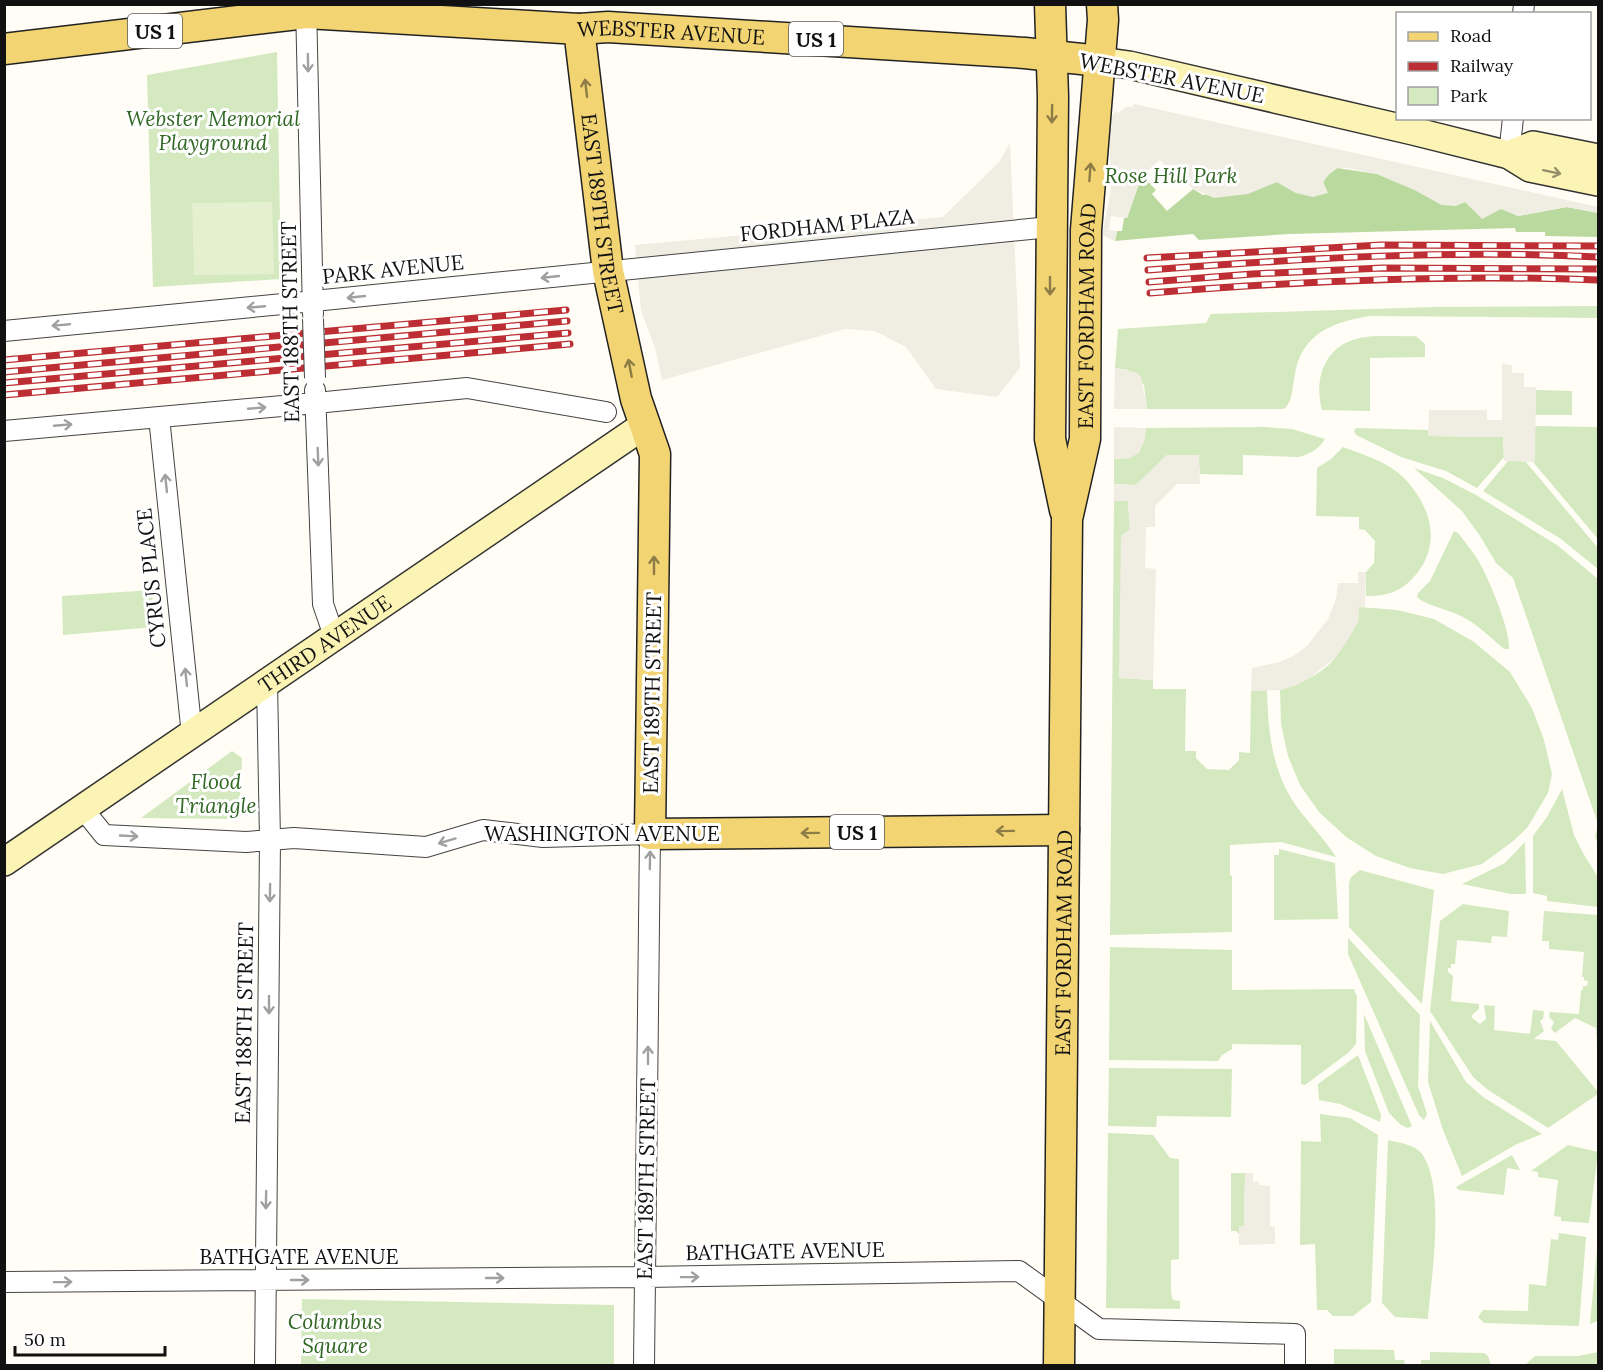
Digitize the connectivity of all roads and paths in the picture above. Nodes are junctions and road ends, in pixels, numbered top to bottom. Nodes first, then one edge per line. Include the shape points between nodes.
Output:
1 (1050, 4) edge
2 (1102, 4) edge
3 (306, 9) edge
4 (579, 29) junction
5 (4, 49) edge
6 (1052, 55) junction
7 (1100, 61) junction
8 (1513, 120) edge
9 (1509, 155) junction
10 (1599, 158) edge
11 (1599, 182) edge
12 (1050, 227) junction
13 (608, 271) junction
14 (314, 310) junction
15 (4, 330) edge
16 (316, 403) junction
17 (606, 412) dead end
18 (159, 417) junction
19 (645, 424) junction
20 (4, 431) edge
21 (1067, 519) junction
22 (334, 636) junction
23 (267, 682) junction
24 (192, 735) junction
25 (82, 809) junction
26 (1064, 830) junction
27 (650, 834) junction
28 (270, 840) junction
29 (17, 845) edge
30 (4, 862) edge
31 (645, 1277) junction
32 (266, 1280) junction
33 (4, 1282) edge
34 (1059, 1300) junction
35 (265, 1365) edge
36 (644, 1365) edge
37 (1059, 1365) edge
38 (1295, 1365) edge

1 - 6 main road, EAST FORDHAM ROAD
2 - 7 main road, EAST FORDHAM ROAD
3 - 4 main road, WEBSTER AVENUE / US 1
3 - 5 main road, WEBSTER AVENUE / US 1
3 -> 14 street, EAST 188TH STREET
4 - 6 main road, WEBSTER AVENUE / US 1 via 608,27
13 -> 4 main road, EAST 189TH STREET
6 - 7 main road, WEBSTER AVENUE
6 -> 12 main road, EAST FORDHAM ROAD
7 - 9 main road, WEBSTER AVENUE
21 -> 7 main road, EAST FORDHAM ROAD via 1085,439 1086,230
8 - 9 street
9 - 10 main road via 1533,145
9 -> 11 main road, WEBSTER AVENUE via 1530,168
12 - 13 street, FORDHAM PLAZA
12 -> 21 main road, EAST FORDHAM ROAD via 1050,439
13 -> 14 street, PARK AVENUE
19 -> 13 main road, EAST 189TH STREET
14 -> 15 street, PARK AVENUE
14 - 16 street, EAST 188TH STREET, bridge
16 - 17 street via 467,387
18 -> 16 street
16 -> 22 street, EAST 188TH STREET via 324,604
20 -> 18 street
24 -> 18 street, CYRUS PLACE
19 - 22 main road, THIRD AVENUE
27 -> 19 main road, EAST 189TH STREET via 655,454
21 - 26 main road, EAST FORDHAM ROAD
22 - 23 main road, THIRD AVENUE
23 - 24 main road, THIRD AVENUE
23 - 28 street, EAST 188TH STREET
24 - 25 main road, THIRD AVENUE
25 -> 28 street, WASHINGTON AVENUE via 104,835
25 - 29 main road, THIRD AVENUE
26 -> 27 main road, WASHINGTON AVENUE / US 1
26 - 34 main road, EAST FORDHAM ROAD
27 -> 28 street, WASHINGTON AVENUE via 543,837 483,830 426,847 294,837
31 -> 27 street, EAST 189TH STREET
28 -> 32 street, EAST 188TH STREET
29 - 30 main road, THIRD AVENUE
32 -> 31 street, BATHGATE AVENUE
31 -> 34 street, BATHGATE AVENUE via 1018,1271
31 - 36 street, EAST 189TH STREET
33 -> 32 street, BATHGATE AVENUE
32 - 35 street, EAST 188TH STREET
34 - 37 main road, EAST FORDHAM ROAD
34 - 38 street, BATHGATE AVENUE via 1099,1329 1295,1334

